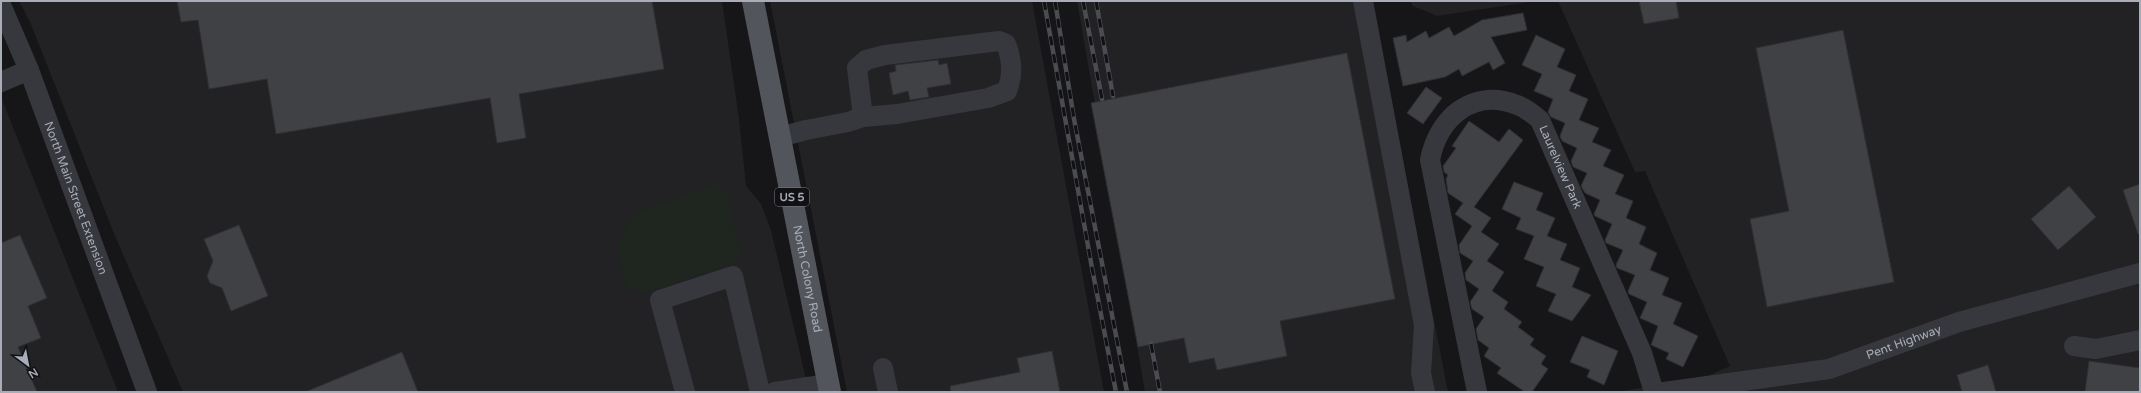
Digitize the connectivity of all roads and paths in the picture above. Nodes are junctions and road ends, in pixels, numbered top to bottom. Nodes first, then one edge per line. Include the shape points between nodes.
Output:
1 (753, 1) edge
2 (1363, 1) edge
3 (1, 5) edge
4 (29, 70) junction
5 (1, 82) edge
6 (863, 117) junction
7 (780, 137) junction
8 (2140, 273) edge
9 (2140, 340) edge
10 (2074, 346) dead end
11 (883, 368) dead end
12 (829, 388) edge
13 (147, 392) edge
14 (685, 392) edge
15 (760, 392) edge
16 (775, 392) edge
17 (888, 392) edge
18 (1425, 392) edge
19 (1477, 392) edge
20 (1654, 392) edge
21 (1664, 392) edge

1 - 7 main road, North Colony Road / US 5
2 - 18 street via 1424,325 1421,373
3 - 4 street, North Main Street Extension
4 - 5 street
4 - 13 street, North Main Street Extension
6 - 6 street via 981,100 1007,91 1012,79 1006,44 999,41 885,55 866,60 857,68
6 - 7 street
7 - 12 main road, North Colony Road / US 5
8 - 21 street, Pent Highway via 1960,322 1829,369
9 - 10 street via 2096,349
11 - 17 street
12 - 16 street
14 - 15 street via 660,300 733,276
19 - 20 street, Laurelview Park via 1430,160 1439,131 1452,116 1470,104 1499,100 1524,108 1540,120 1642,353

